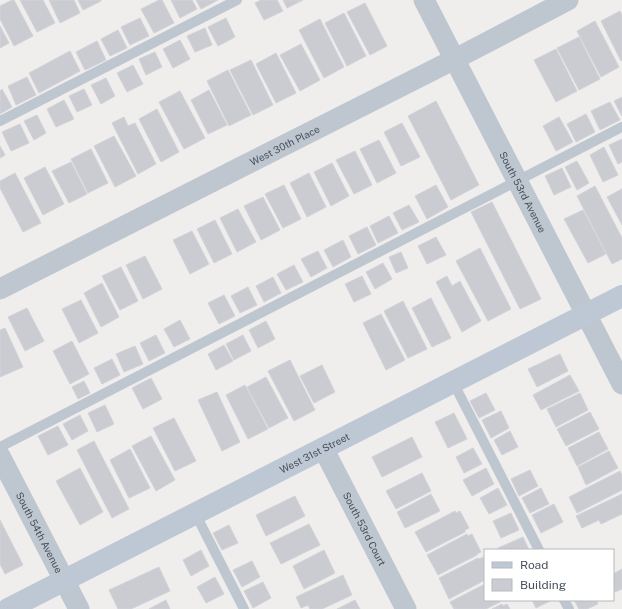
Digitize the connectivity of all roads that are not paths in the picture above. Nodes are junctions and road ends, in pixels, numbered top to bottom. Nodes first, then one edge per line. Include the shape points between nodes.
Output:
1 (237, 0) edge
2 (424, 0) edge
3 (568, 0) edge
4 (455, 59) junction
5 (0, 121) edge
6 (622, 126) edge
7 (517, 180) junction
8 (0, 289) edge
9 (622, 296) edge
10 (586, 314) junction
11 (453, 382) junction
12 (622, 384) edge
13 (0, 447) edge
14 (323, 448) junction
15 (0, 456) edge
16 (196, 513) junction
17 (538, 549) edge
18 (64, 580) junction
19 (8, 609) edge
20 (79, 609) edge
21 (244, 609) edge
22 (406, 609) edge

1 - 5 lane
2 - 4 street, South 53rd Avenue
3 - 4 street, West 30th Place
4 - 7 street, South 53rd Avenue
4 - 8 street, West 30th Place
6 - 7 lane
7 - 10 street, South 53rd Avenue
7 - 13 lane
9 - 10 main road, West 31st Street
10 - 11 main road, West 31st Street
10 - 12 street, South 53rd Avenue
11 - 14 main road, West 31st Street
11 - 17 lane
14 - 16 main road, West 31st Street
14 - 22 street, South 53rd Court
15 - 18 street, South 54th Avenue
16 - 18 main road, West 31st Street
16 - 21 lane
18 - 19 main road, West 31st Street
18 - 20 street, South 54th Avenue

